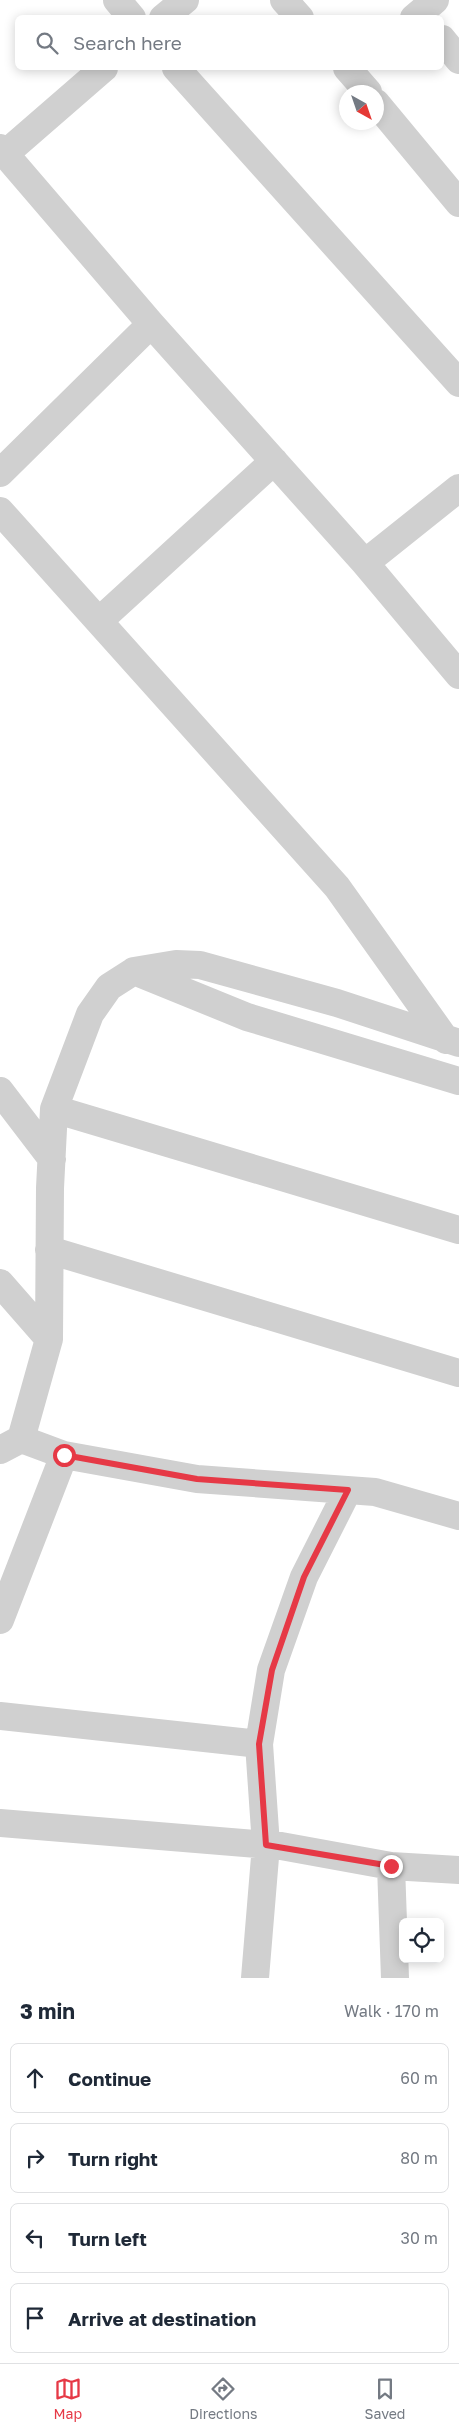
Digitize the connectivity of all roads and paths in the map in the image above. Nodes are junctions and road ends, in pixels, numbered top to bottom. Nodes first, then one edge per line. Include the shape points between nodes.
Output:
1 (117, 0) edge
2 (185, 0) edge
3 (284, 0) edge
4 (130, 15) edge
5 (167, 15) edge
6 (297, 15) edge
7 (444, 41) edge
8 (459, 60) edge
9 (102, 70) edge
10 (178, 70) edge
11 (351, 70) edge
12 (363, 85) edge
13 (384, 113) edge
14 (3, 151) edge
15 (459, 203) edge
16 (151, 324) junction
17 (459, 383) edge
18 (274, 461) junction
19 (0, 473) edge
20 (459, 488) edge
21 (0, 511) edge
22 (365, 563) junction
23 (99, 621) junction
24 (457, 670) edge
25 (134, 971) junction
26 (453, 1042) edge
27 (459, 1081) edge
28 (0, 1090) edge
29 (54, 1109) junction
30 (52, 1159) junction
31 (459, 1230) edge
32 (49, 1250) junction
33 (0, 1283) edge
34 (49, 1339) junction
35 (459, 1373) edge
36 (10, 1445) edge
37 (64, 1455) junction
38 (348, 1490) junction
39 (459, 1516) edge
40 (0, 1620) edge
41 (0, 1716) edge
42 (259, 1744) junction
43 (0, 1823) edge
44 (266, 1845) junction
45 (391, 1866) junction
46 (459, 1870) edge
47 (255, 1978) edge
48 (395, 1978) edge

1 - 4 street
2 - 5 street
3 - 6 street
7 - 8 street
9 - 14 street
10 - 17 street
11 - 12 street
13 - 15 street
14 - 16 street
16 - 18 street
16 - 19 street
18 - 22 street
18 - 23 street
20 - 22 street
21 - 23 street
22 - 24 street
23 - 26 street via 337,887
25 - 26 street via 176,964 200,965 337,1003
25 - 27 street via 247,1017
25 - 29 street via 109,987 90,1014
28 - 30 street
29 - 30 street
29 - 31 street
30 - 32 street
32 - 34 street
32 - 35 street
33 - 34 street
34 - 36 street
36 - 37 street
37 - 38 street via 197,1479
37 - 40 street
38 - 39 street via 375,1492
38 - 42 street via 304,1577 272,1670
41 - 42 street
42 - 44 street
43 - 44 street
44 - 45 street
44 - 47 street
45 - 46 street
45 - 48 street

